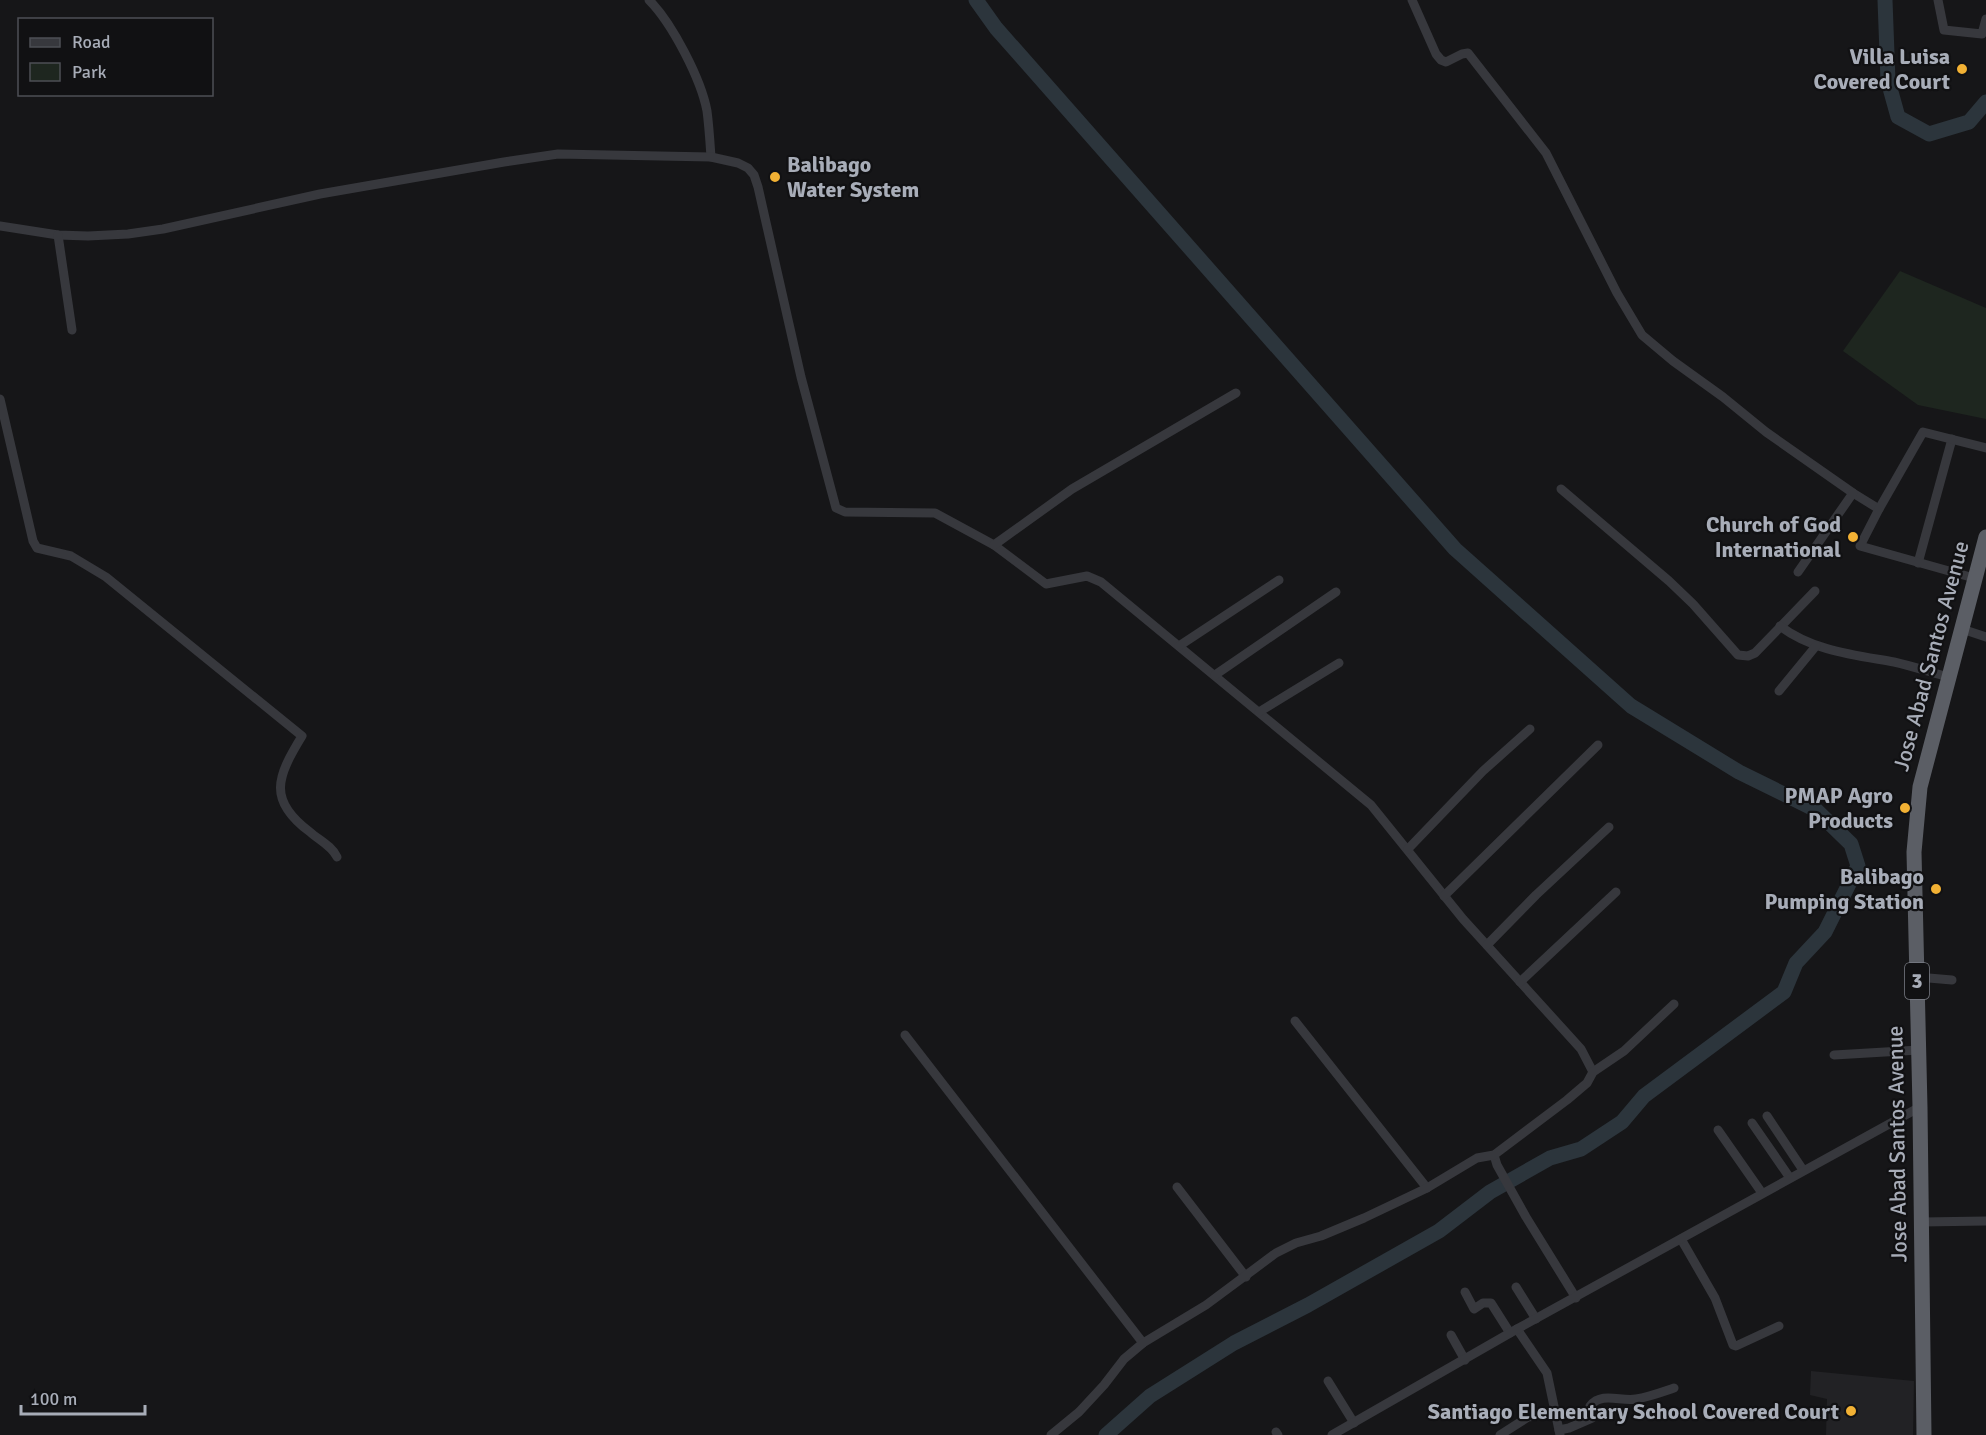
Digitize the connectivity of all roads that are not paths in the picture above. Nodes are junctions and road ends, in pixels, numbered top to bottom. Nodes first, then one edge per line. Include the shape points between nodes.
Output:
1 (649, 0) edge
2 (1412, 0) edge
3 (1938, 0) edge
4 (1986, 20) edge
5 (711, 157) junction
6 (0, 226) edge
7 (58, 235) junction
8 (72, 330) dead end
9 (1236, 393) dead end
10 (0, 399) edge
11 (1952, 439) junction
12 (1986, 448) edge
13 (1562, 489) dead end
14 (1853, 493) junction
15 (1879, 509) junction
16 (1986, 537) edge
17 (994, 545) junction
18 (1918, 562) junction
19 (1798, 572) dead end
20 (1974, 578) junction
21 (1279, 580) dead end
22 (1815, 591) dead end
23 (1335, 592) dead end
24 (1780, 626) junction
25 (1962, 629) junction
26 (1986, 637) edge
27 (1179, 646) junction
28 (1816, 646) junction
29 (1338, 663) dead end
30 (1215, 675) junction
31 (1948, 677) junction
32 (1779, 691) dead end
33 (1259, 712) junction
34 (1530, 729) dead end
35 (1598, 745) dead end
36 (1609, 827) dead end
37 (1408, 849) junction
38 (337, 857) dead end
39 (1616, 892) dead end
40 (1444, 896) junction
41 (1487, 945) junction
42 (1917, 977) junction
43 (1952, 980) dead end
44 (1520, 982) junction
45 (1674, 1004) dead end
46 (1295, 1021) dead end
47 (905, 1035) dead end
48 (1919, 1050) junction
49 (1834, 1055) dead end
50 (1593, 1072) junction
51 (1920, 1107) junction
52 (1767, 1116) dead end
53 (1752, 1123) dead end
54 (1718, 1130) dead end
55 (1494, 1155) junction
56 (1803, 1170) junction
57 (1790, 1178) junction
58 (1177, 1187) dead end
59 (1427, 1188) junction
60 (1762, 1193) junction
61 (1986, 1221) edge
62 (1922, 1222) junction
63 (1681, 1239) junction
64 (1246, 1277) junction
65 (1516, 1287) dead end
66 (1465, 1292) dead end
67 (1576, 1298) junction
68 (1536, 1319) junction
69 (1779, 1326) dead end
70 (1514, 1331) junction
71 (1451, 1335) dead end
72 (1143, 1343) junction
73 (1465, 1360) junction
74 (1328, 1381) dead end
75 (1674, 1388) dead end
76 (1555, 1413) junction
77 (1354, 1423) junction
78 (1560, 1432) edge
79 (1051, 1435) edge
80 (1332, 1435) edge
81 (1500, 1435) edge
82 (1924, 1435) edge

1 - 5 street via 662,14 700,87 707,110
2 - 14 street via 1441,60 1446,62 1468,53 1546,153 1642,335 1766,432
3 - 4 street via 1944,30 1982,34
5 - 7 street via 558,154 320,194 163,229 88,237
5 - 17 street via 738,163 754,175 836,508 845,512 935,513
6 - 7 street
7 - 8 street
9 - 17 street via 1072,489
10 - 38 street via 37,548 71,556 106,577 302,736 280,782 281,799 306,830
11 - 12 street
11 - 15 street via 1923,432
11 - 18 street
13 - 24 street via 1669,580 1738,655 1755,653
14 - 15 street
14 - 19 street
15 - 18 street via 1860,546
16 - 20 highway, Jose Abad Santos Avenue / 3
17 - 27 street via 1046,584 1087,576 1096,579
18 - 20 street
20 - 25 highway, Jose Abad Santos Avenue / 3
21 - 27 street
22 - 24 street
23 - 30 street
24 - 28 street
25 - 26 street
25 - 31 highway, Jose Abad Santos Avenue / 3
27 - 30 street
28 - 31 street
28 - 32 street
29 - 33 street
30 - 33 street
31 - 42 highway, Jose Abad Santos Avenue / 3 via 1917,813
33 - 37 street via 1364,799
34 - 37 street via 1483,771
35 - 40 street
36 - 41 street
37 - 40 street
39 - 44 street
40 - 41 street
41 - 44 street
42 - 43 street
42 - 48 highway, Jose Abad Santos Avenue / 3
44 - 50 street via 1581,1050
45 - 50 street via 1624,1051
46 - 59 street
47 - 72 street
48 - 49 street
48 - 51 highway, Jose Abad Santos Avenue / 3
50 - 55 street via 1568,1100
51 - 56 street
51 - 62 highway, Jose Abad Santos Avenue / 3
52 - 56 street
53 - 57 street
54 - 60 street
55 - 59 street via 1477,1158
55 - 67 street
56 - 57 street
57 - 60 street
58 - 64 street
59 - 64 street via 1336,1230 1296,1243
60 - 63 street
61 - 62 street
62 - 82 highway, Jose Abad Santos Avenue / 3
63 - 67 street
63 - 69 street via 1715,1298 1733,1345
64 - 72 street
65 - 68 street
66 - 70 street via 1474,1309 1491,1303
67 - 68 street
68 - 70 street
70 - 73 street
70 - 76 street via 1547,1373
71 - 73 street
72 - 79 street via 1124,1359 1079,1412
73 - 77 street
74 - 77 street
75 - 78 street via 1634,1400 1597,1400 1590,1406 1592,1418
76 - 78 street
76 - 81 street via 1528,1417
77 - 80 street

